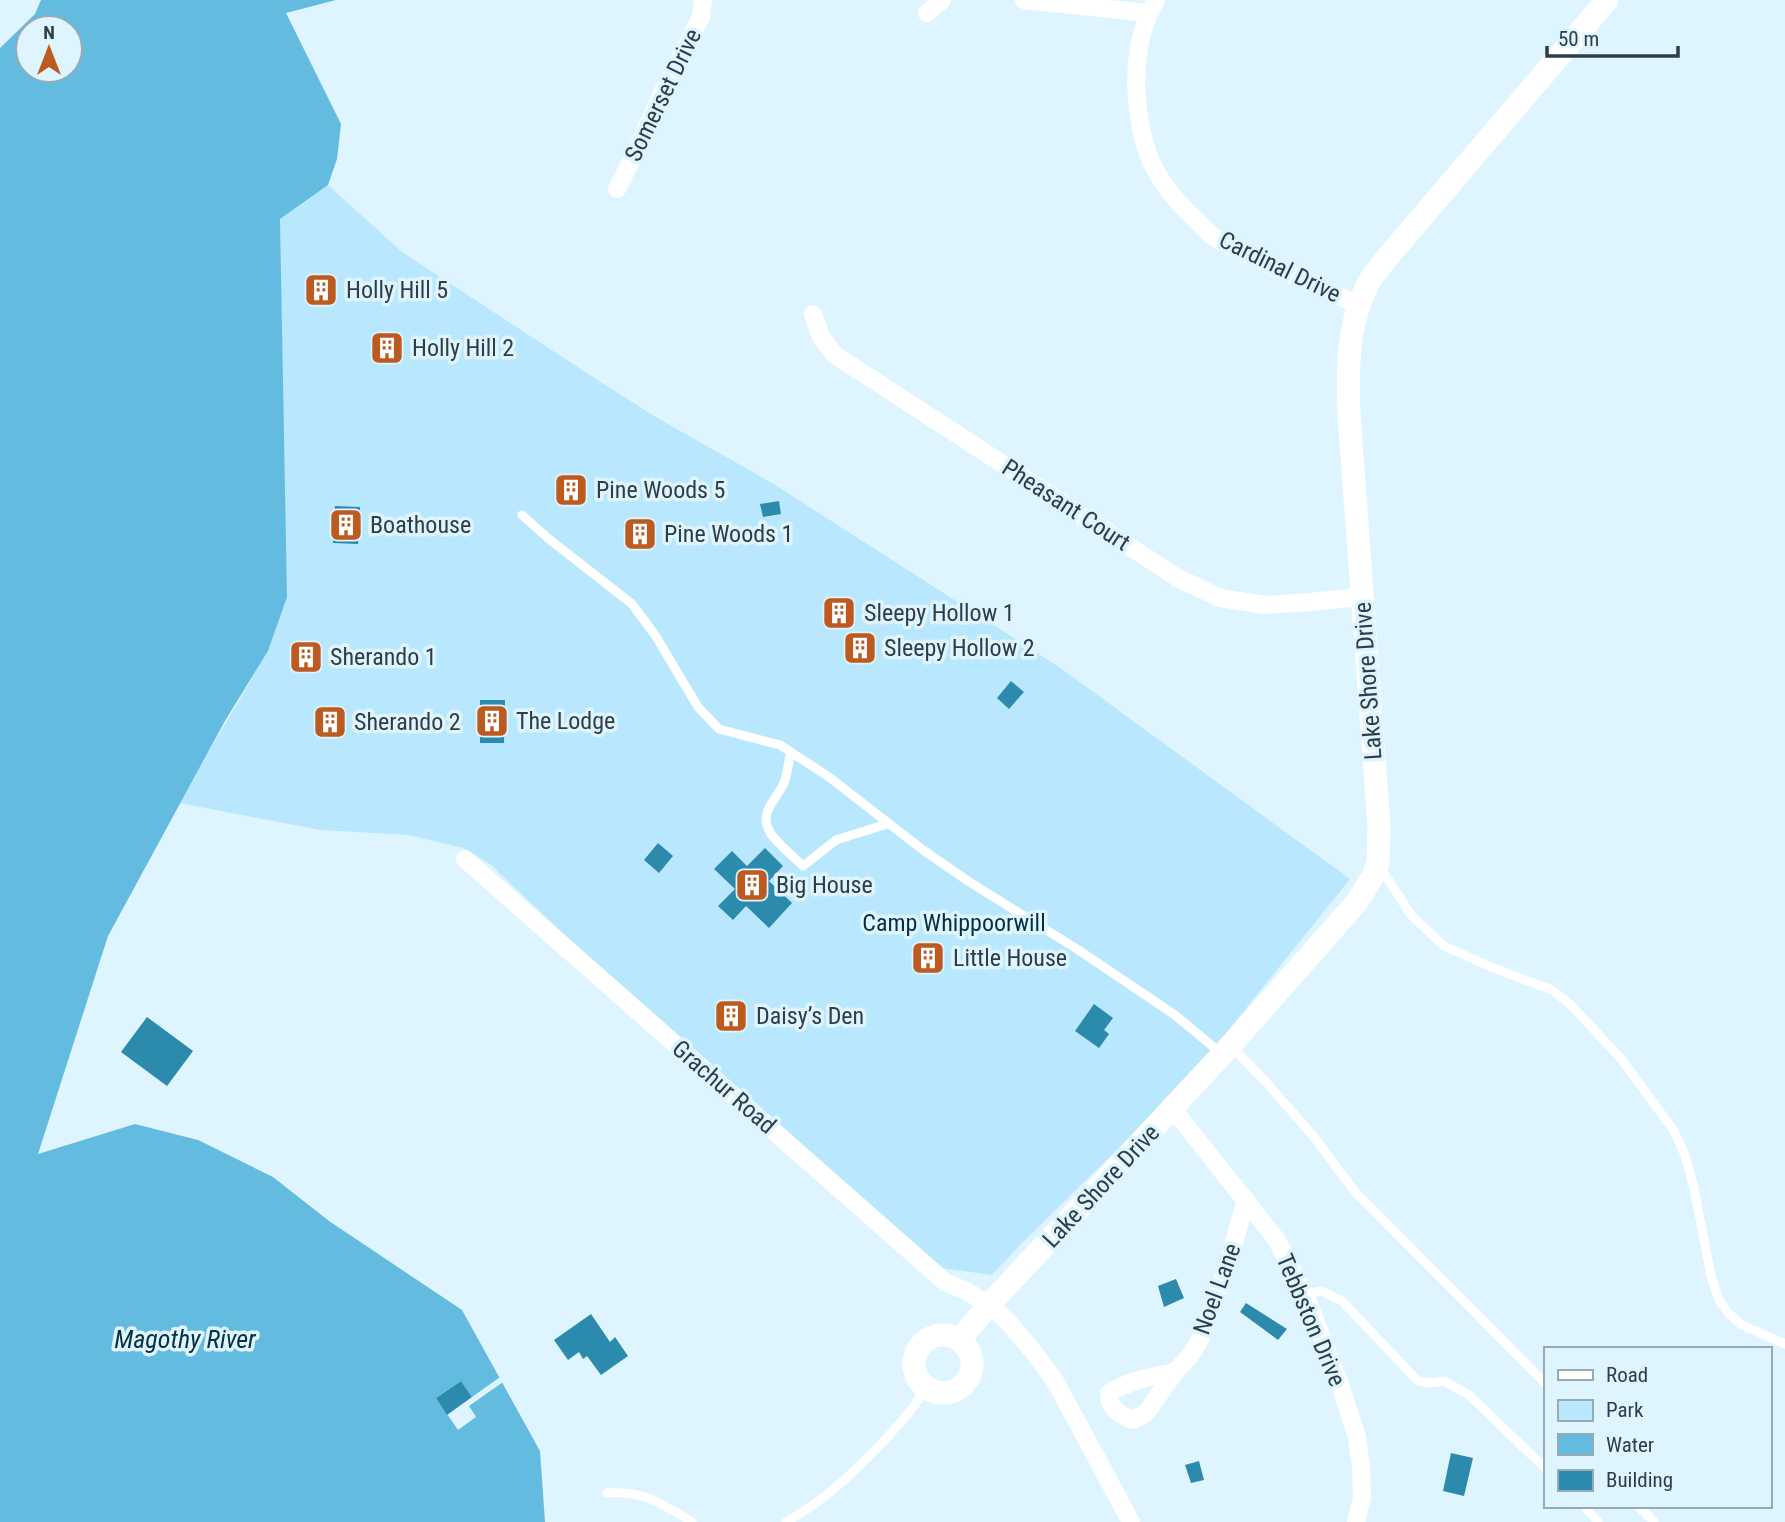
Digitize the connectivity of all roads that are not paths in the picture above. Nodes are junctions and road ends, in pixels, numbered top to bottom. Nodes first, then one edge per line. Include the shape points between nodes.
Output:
1 (704, 0) edge
2 (942, 0) edge
3 (1024, 0) edge
4 (1607, 0) edge
5 (1152, 6) edge
6 (927, 13) dead end
7 (617, 189) dead end
8 (1359, 305) junction
9 (813, 314) dead end
10 (522, 514) dead end
11 (1361, 597) junction
12 (791, 752) junction
13 (887, 824) junction
14 (465, 859) dead end
15 (1378, 863) junction
16 (1226, 1050) junction
17 (1173, 1109) junction
18 (1247, 1200) junction
19 (1305, 1294) junction
20 (989, 1305) junction
21 (959, 1339) junction
22 (1785, 1344) edge
23 (1175, 1372) dead end
24 (1544, 1382) edge
25 (926, 1388) junction
26 (1544, 1467) edge
27 (607, 1493) dead end
28 (1586, 1508) edge
29 (1640, 1508) edge
30 (692, 1522) edge
31 (786, 1522) edge
32 (1131, 1522) edge
33 (1356, 1522) edge
34 (1598, 1522) edge
35 (1654, 1522) edge

1 - 7 street, Somerset Drive via 701,17
2 - 6 street
3 - 5 street
4 - 8 street, Lake Shore Drive via 1386,259
5 - 8 street, Cardinal Drive via 1137,57 1136,86 1139,126 1161,181 1215,238
8 - 11 street, Lake Shore Drive via 1349,340 1348,375
9 - 11 street, Pheasant Court via 821,337 835,355 1178,578 1220,597 1265,605
10 - 12 lane via 632,604 698,707 719,729
11 - 15 street, Lake Shore Drive
12 - 13 lane
12 - 13 lane via 766,825 803,866 836,840
13 - 16 lane
14 - 20 street, Grachur Road via 946,1282
15 - 16 street, Lake Shore Drive via 1357,902
15 - 22 lane via 1411,915 1444,946 1552,990 1622,1060 1674,1131 1685,1156 1719,1300 1742,1325
16 - 17 street, Lake Shore Drive
16 - 24 lane via 1266,1082 1356,1193
17 - 18 street, Tebbston Drive
17 - 20 street, Lake Shore Drive
18 - 19 street, Tebbston Drive via 1276,1239
18 - 23 street, Noel Lane via 1200,1340
19 - 26 lane via 1321,1291 1342,1301 1418,1381 1444,1381 1469,1395
19 - 33 street, Tebbston Drive via 1357,1437 1362,1498
20 - 21 street, Lake Shore Drive
20 - 32 street via 1055,1381
21 - 25 street via 942,1334 919,1347 913,1364
21 - 25 street via 971,1356 969,1376 955,1390
25 - 31 lane via 908,1415 852,1475
27 - 30 lane via 648,1497
28 - 34 lane
29 - 35 lane

